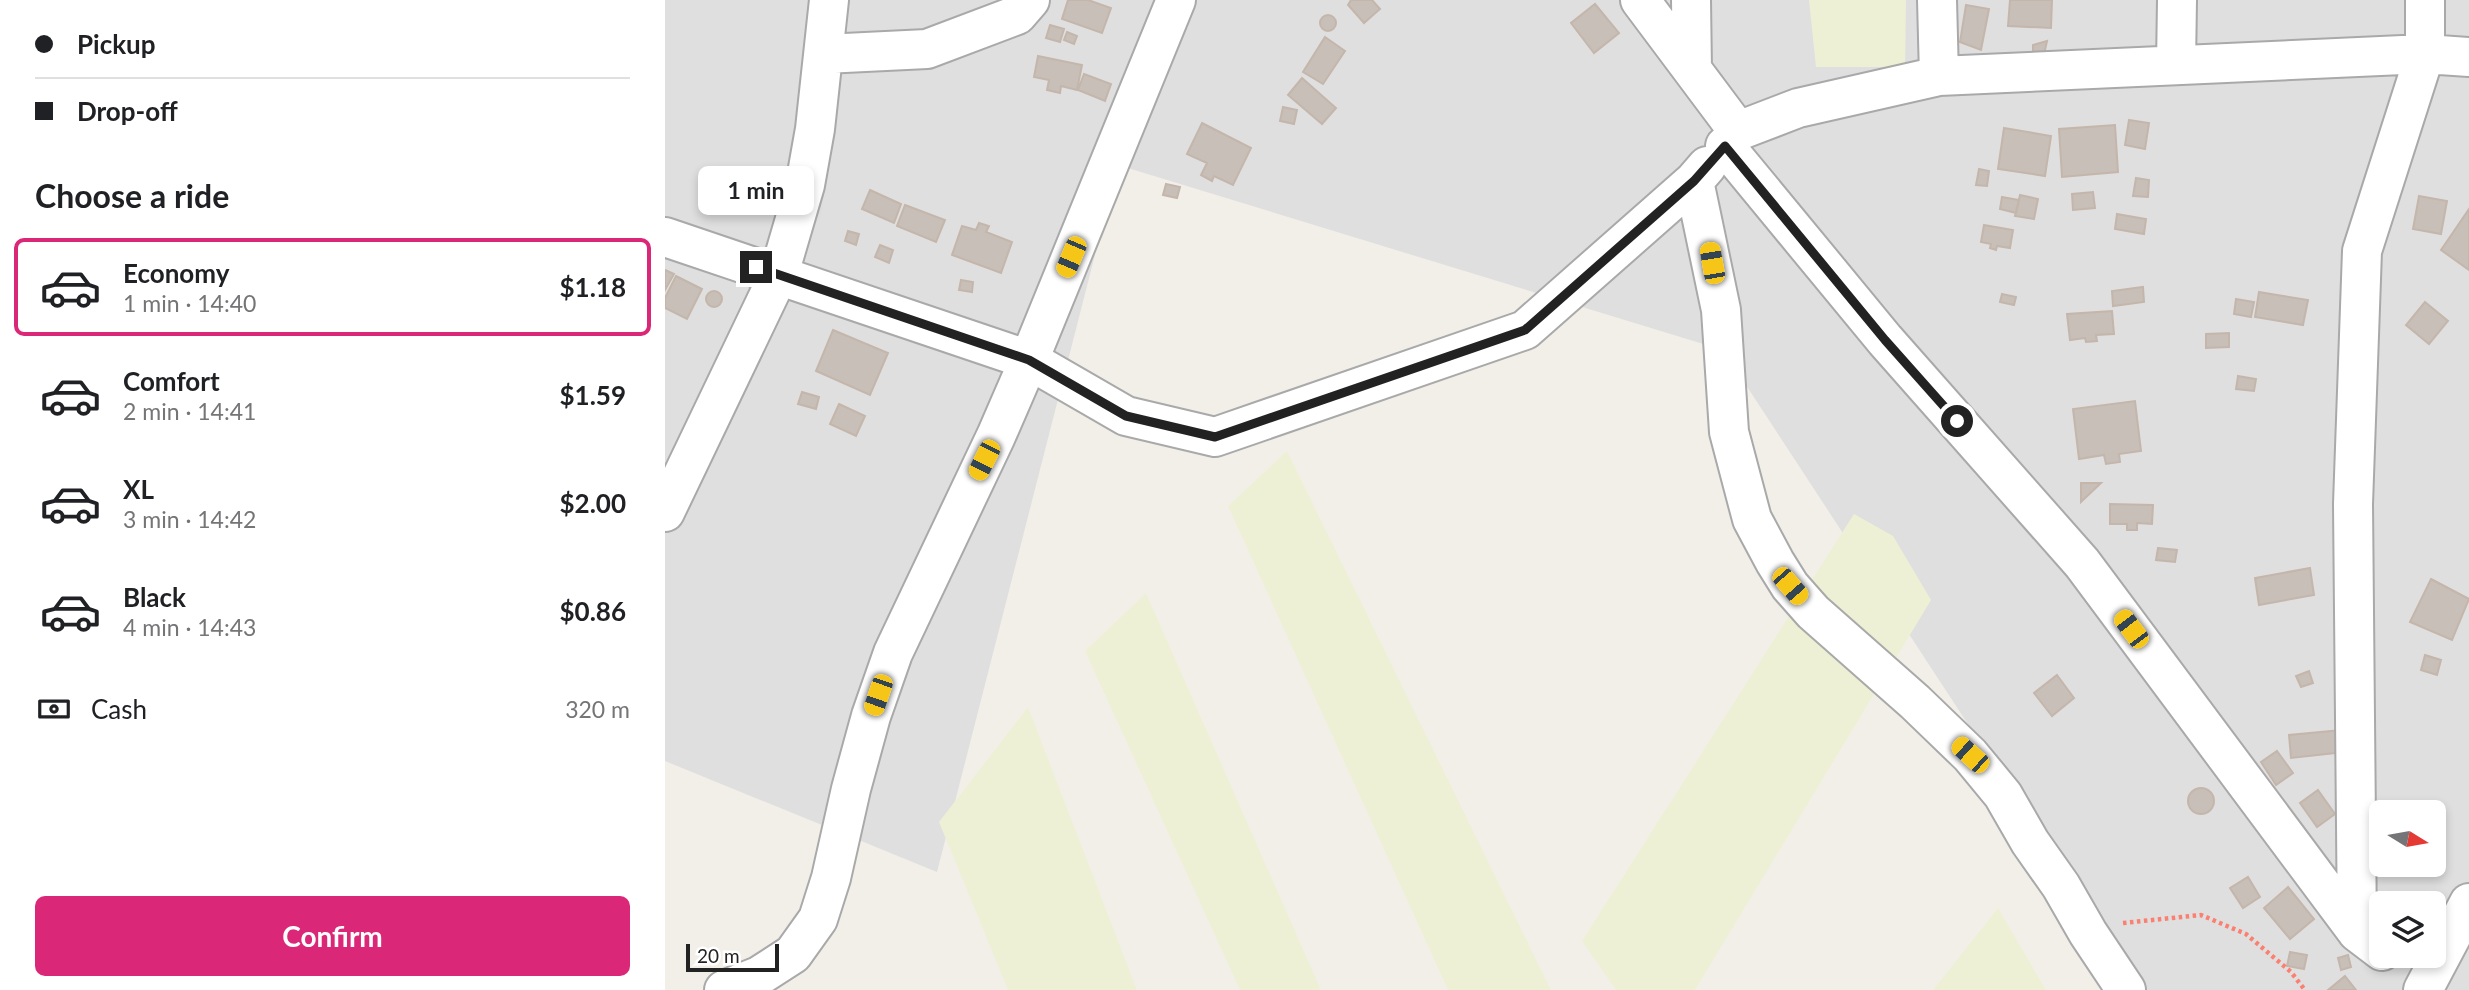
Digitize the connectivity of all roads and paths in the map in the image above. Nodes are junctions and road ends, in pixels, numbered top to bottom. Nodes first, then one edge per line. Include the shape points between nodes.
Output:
1 (829, 0) edge
2 (1030, 0) edge
3 (1177, 0) edge
4 (1640, 0) edge
5 (1691, 0) edge
6 (1937, 0) edge
7 (2177, 0) edge
8 (2425, 0) edge
9 (824, 54) junction
10 (2424, 54) junction
11 (2469, 57) edge
12 (2176, 65) junction
13 (1692, 69) junction
14 (1939, 76) junction
15 (1731, 138) junction
16 (1694, 181) junction
17 (665, 237) edge
18 (779, 274) junction
19 (1029, 360) junction
20 (670, 491) edge
21 (2469, 903) edge
22 (2088, 933) junction
23 (2369, 942) edge
24 (2401, 968) edge
25 (2424, 989) edge
26 (724, 990) edge
27 (2126, 990) edge
28 (2305, 990) edge

1 - 9 street
2 - 9 street via 1017,15 927,49
3 - 19 street
4 - 13 street
5 - 13 street
6 - 14 street
7 - 12 street
8 - 10 street
9 - 18 street via 805,185
10 - 11 street
10 - 12 street
10 - 23 street via 2362,251 2353,504
12 - 14 street
13 - 15 street
14 - 15 street via 1798,108
15 - 16 street
15 - 23 street via 1885,340 2082,563
16 - 19 street via 1525,330 1215,437 1126,416
16 - 22 street via 1721,310 1729,432 1752,519 1769,552 1790,586 1814,612 1970,755 2003,795
17 - 18 street
18 - 19 street
18 - 20 street
19 - 26 street via 893,653 871,716 818,919 793,954 759,976
21 - 25 street
22 - 27 street
22 - 28 path via 2111,924 2201,915 2246,934
24 - 25 street

